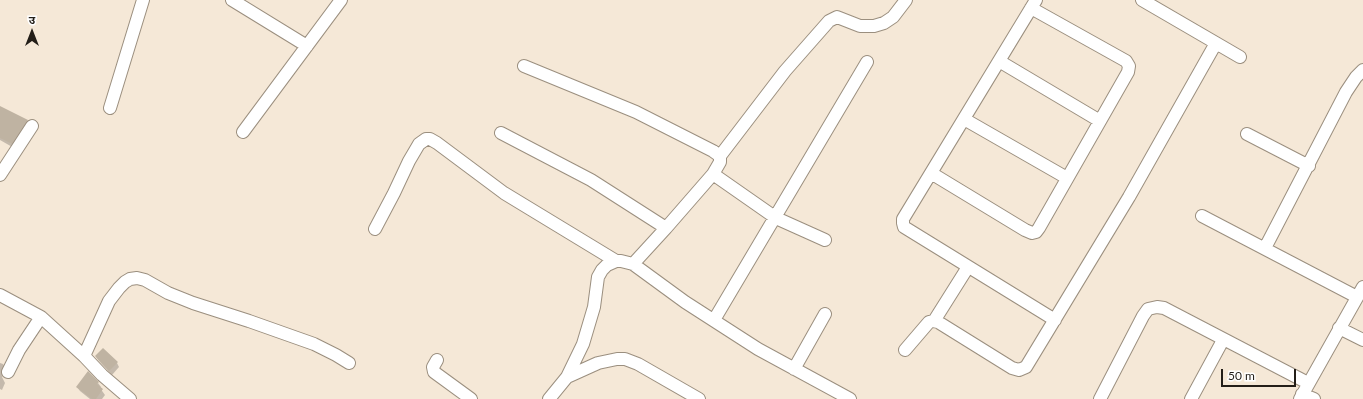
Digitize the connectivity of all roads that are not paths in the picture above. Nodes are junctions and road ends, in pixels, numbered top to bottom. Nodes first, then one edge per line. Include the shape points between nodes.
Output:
1 (143, 0) edge
2 (232, 0) edge
3 (341, 0) edge
4 (906, 0) edge
5 (1142, 0) edge
6 (1033, 4) edge
7 (1216, 43) junction
8 (308, 46) junction
9 (1240, 57) dead end
10 (999, 61) junction
11 (867, 62) dead end
12 (524, 66) dead end
13 (1363, 70) edge
14 (110, 108) dead end
15 (964, 119) junction
16 (1100, 121) junction
17 (32, 126) dead end
18 (242, 132) dead end
19 (501, 134) dead end
20 (1247, 134) dead end
21 (720, 156) junction
22 (1309, 166) junction
23 (931, 173) junction
24 (713, 174) junction
25 (0, 175) edge
26 (1067, 178) junction
27 (1202, 216) dead end
28 (776, 218) junction
29 (666, 228) junction
30 (375, 229) dead end
31 (825, 240) dead end
32 (1265, 248) junction
33 (616, 261) junction
34 (633, 264) junction
35 (968, 267) junction
36 (1360, 292) edge
37 (0, 295) edge
38 (825, 314) dead end
39 (41, 317) junction
40 (714, 320) junction
41 (1055, 320) junction
42 (934, 321) junction
43 (1339, 328) junction
44 (1223, 340) junction
45 (1363, 340) edge
46 (905, 350) dead end
47 (84, 356) junction
48 (437, 360) dead end
49 (349, 363) dead end
50 (794, 369) junction
51 (8, 372) dead end
52 (566, 377) junction
53 (1303, 392) edge
54 (130, 399) edge
55 (471, 399) edge
56 (549, 399) edge
57 (700, 399) edge
58 (850, 399) edge
59 (1100, 399) edge
60 (1191, 399) edge
61 (1314, 399) edge

1 - 14 street
2 - 8 street
3 - 8 street
4 - 21 street via 893,17 874,26 860,26 837,17 828,21
5 - 7 street
6 - 10 street
6 - 16 street via 1126,61 1129,66
7 - 9 street
7 - 41 street
8 - 18 street
10 - 15 street
10 - 16 street
11 - 28 street
12 - 21 street via 636,112
13 - 22 street via 1346,92
15 - 23 street
15 - 26 street
16 - 26 street
17 - 25 street
19 - 29 street via 591,180
20 - 22 street
21 - 24 street via 720,162
22 - 32 street
23 - 26 street via 1032,233 1039,228
23 - 35 street via 903,219 904,227
24 - 28 street
24 - 29 street
27 - 32 street
28 - 31 street
28 - 40 street
29 - 34 street
30 - 33 street via 419,144 430,139 504,193
32 - 36 street
33 - 34 street
33 - 52 street via 607,265 598,277 594,307 583,344
34 - 40 street
35 - 41 street
35 - 42 street
36 - 43 street
37 - 39 street
38 - 50 street
39 - 47 street
39 - 51 street
40 - 50 street
41 - 42 street via 1026,368 1019,370
42 - 46 street via 929,322
43 - 45 street
43 - 53 street
44 - 53 street
44 - 59 street via 1164,308 1152,307 1143,316
44 - 60 street
47 - 49 street via 109,301 126,282 137,278 193,303 314,344
47 - 54 street
48 - 55 street via 433,367 434,372
50 - 58 street
52 - 56 street
52 - 57 street via 598,364 625,359
53 - 61 street

